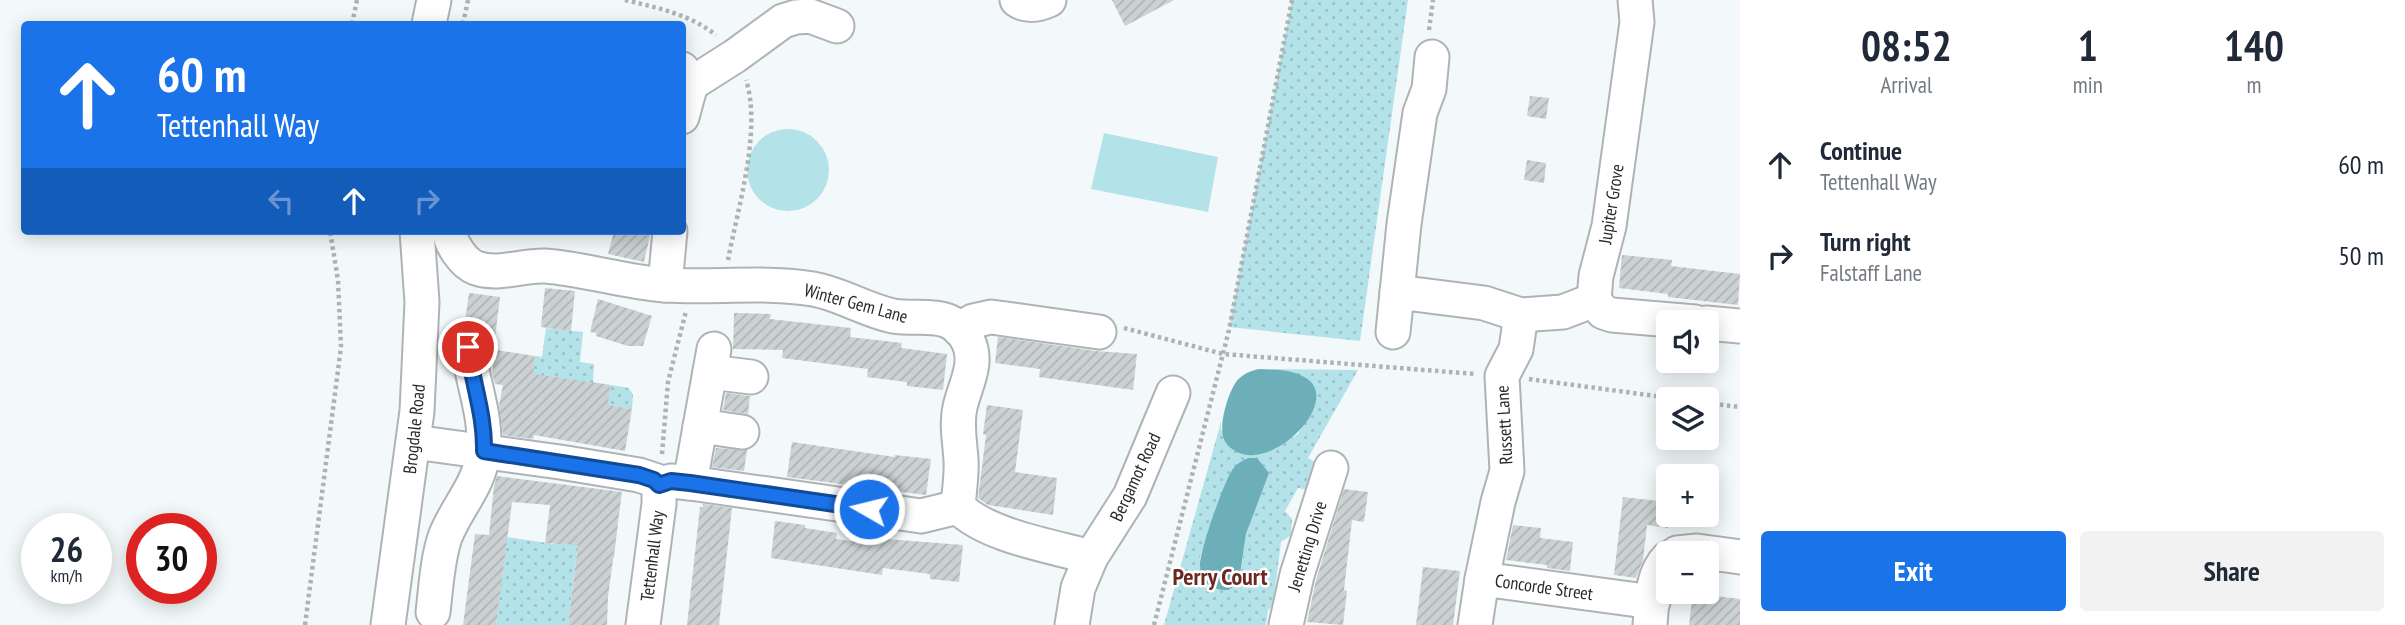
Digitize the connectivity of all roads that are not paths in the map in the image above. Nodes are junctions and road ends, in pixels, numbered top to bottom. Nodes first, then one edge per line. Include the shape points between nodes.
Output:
1 (434, 0) edge
2 (1017, 0) edge
3 (1049, 0) edge
4 (1635, 0) edge
5 (776, 10) edge
6 (430, 21) edge
7 (837, 26) dead end
8 (1432, 57) dead end
9 (687, 76) edge
10 (417, 235) edge
11 (450, 235) edge
12 (670, 235) edge
13 (1397, 292) junction
14 (676, 296) junction
15 (1594, 300) junction
16 (1521, 315) junction
17 (1656, 319) edge
18 (1719, 325) edge
19 (1740, 327) edge
20 (960, 329) junction
21 (1099, 332) dead end
22 (1393, 332) dead end
23 (468, 347) dead end
24 (751, 377) dead end
25 (1173, 393) dead end
26 (700, 426) junction
27 (743, 432) dead end
28 (414, 442) junction
29 (484, 451) junction
30 (1331, 468) dead end
31 (669, 483) junction
32 (958, 507) junction
33 (1719, 554) edge
34 (1091, 557) junction
35 (1740, 557) edge
36 (1482, 579) junction
37 (1656, 586) edge
38 (433, 612) dead end
39 (1651, 613) edge
40 (388, 625) edge
41 (643, 625) edge
42 (1072, 625) edge
43 (1286, 625) edge
44 (1475, 625) edge

1 - 6 street
2 - 3 street via 1038,5
4 - 15 street, Jupiter Grove via 1637,22 1613,199
5 - 7 street
5 - 9 street via 735,56
8 - 13 street via 1429,89 1419,117
10 - 28 street, Brogdale Road via 422,302
11 - 14 street, Winter Gem Lane via 475,267 578,269
12 - 14 street
13 - 16 street via 1484,303
13 - 22 street
14 - 20 street, Winter Gem Lane via 726,286 813,289 891,315 948,319
15 - 16 street via 1563,312
15 - 17 street via 1612,315
16 - 36 street, Russett Lane via 1516,349 1502,376 1507,471
18 - 19 street
20 - 21 street via 991,317
20 - 32 street via 972,353 972,368 960,408
23 - 29 street
24 - 26 street, Tettenhall Way via 712,361
25 - 34 street, Bergamot Road via 1130,496
26 - 27 street
26 - 31 street, Tettenhall Way
28 - 29 street
28 - 40 street, Brogdale Road
29 - 31 street
29 - 38 street via 477,478 445,538
30 - 43 street, Jenetting Drive
31 - 32 street via 921,516
31 - 41 street, Tettenhall Way
32 - 34 street via 970,519 992,529
33 - 35 street
34 - 42 street, Bergamot Road via 1078,587
36 - 39 street, Concorde Street
36 - 44 street, Concorde Street
37 - 39 street

